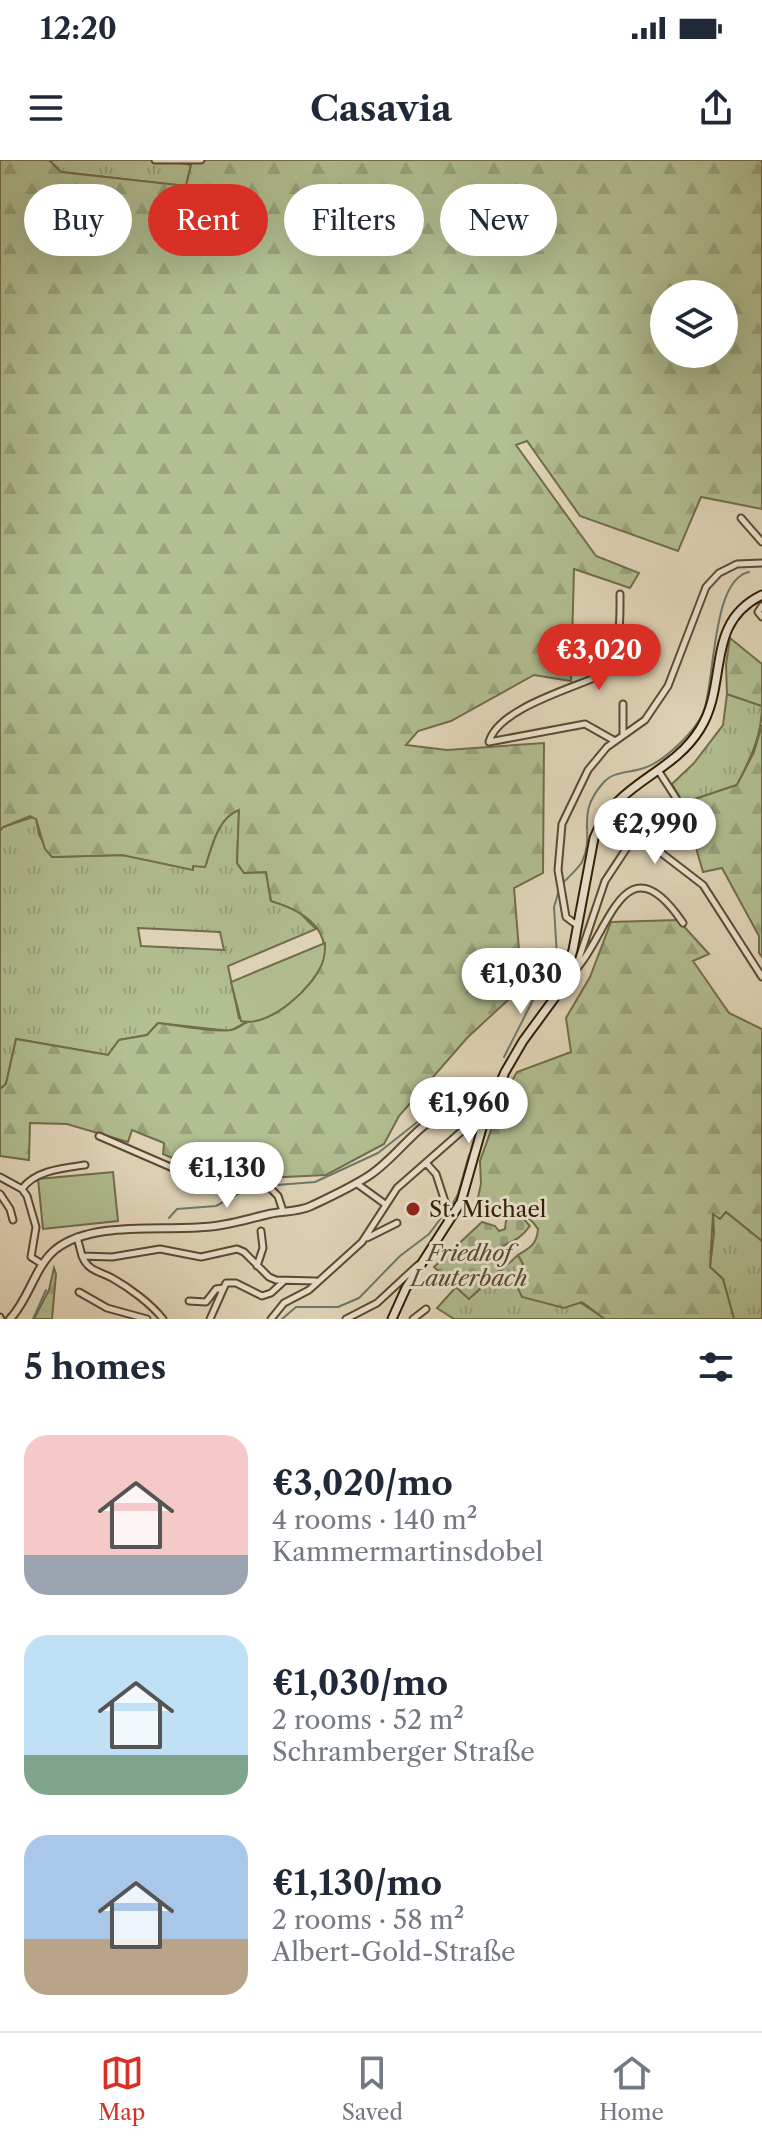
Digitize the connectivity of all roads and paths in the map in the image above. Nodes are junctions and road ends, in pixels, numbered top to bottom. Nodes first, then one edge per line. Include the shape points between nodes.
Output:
1 (155, 160) edge
2 (201, 160) edge
3 (741, 518) dead end
4 (762, 542) edge
5 (762, 563) edge
6 (620, 594) dead end
7 (762, 595) edge
8 (762, 606) edge
9 (762, 617) edge
10 (623, 704) dead end
11 (623, 736) junction
12 (615, 741) junction
13 (658, 770) junction
14 (676, 798) dead end
15 (683, 923) dead end
16 (578, 926) junction
17 (574, 973) junction
18 (762, 977) edge
19 (564, 979) junction
20 (463, 1108) junction
21 (486, 1114) junction
22 (99, 1136) dead end
23 (427, 1164) junction
24 (85, 1165) dead end
25 (0, 1177) edge
26 (356, 1183) junction
27 (22, 1189) junction
28 (0, 1194) edge
29 (385, 1204) junction
30 (283, 1211) junction
31 (450, 1219) junction
32 (13, 1220) dead end
33 (397, 1223) dead end
34 (261, 1231) dead end
35 (77, 1237) junction
36 (366, 1238) junction
37 (82, 1256) junction
38 (425, 1258) junction
39 (42, 1264) junction
40 (257, 1266) junction
41 (284, 1281) junction
42 (317, 1281) junction
43 (223, 1288) junction
44 (79, 1292) dead end
45 (189, 1301) dead end
46 (426, 1309) dead end
47 (10, 1319) edge
48 (147, 1319) edge
49 (163, 1319) edge
50 (210, 1319) edge
51 (271, 1319) edge
52 (346, 1319) edge
53 (392, 1319) edge
54 (413, 1319) edge

1 - 2 street
3 - 4 street
5 - 11 street via 737,564 706,587 671,681 645,720
6 - 12 street via 617,643 605,671 523,708 492,733 489,742 585,724
7 - 13 main road via 740,608 729,623 712,703 701,728
8 - 9 street
10 - 11 street
11 - 12 street
12 - 16 street via 588,770 562,824 559,883 566,917
13 - 14 street
13 - 16 main road via 623,794 600,823
15 - 17 street via 658,895 646,889 632,891 613,907
16 - 19 main road
17 - 18 street via 605,881 636,838 703,885
17 - 19 street
19 - 21 main road via 516,1052
20 - 21 street
20 - 23 street via 463,1130
20 - 26 street via 427,1123
21 - 31 main road via 465,1188
22 - 30 street via 212,1185 266,1184
23 - 29 street
23 - 31 street via 436,1174
24 - 27 street via 44,1173
25 - 27 street
26 - 29 street
26 - 30 street via 305,1208
27 - 39 street via 36,1227 31,1257
28 - 32 street
29 - 36 street
30 - 35 street via 237,1224
31 - 38 main road
33 - 36 street
34 - 40 street
35 - 37 street
35 - 39 street
36 - 42 street
37 - 40 street via 160,1249 201,1257 237,1249
37 - 49 street via 92,1270 112,1278
38 - 52 street via 377,1303
38 - 53 main road
39 - 47 street
40 - 41 street
41 - 42 street
41 - 43 street via 262,1296 236,1283
42 - 51 street via 284,1303
43 - 45 street via 206,1302
43 - 50 street
44 - 48 street via 107,1308
46 - 54 street

